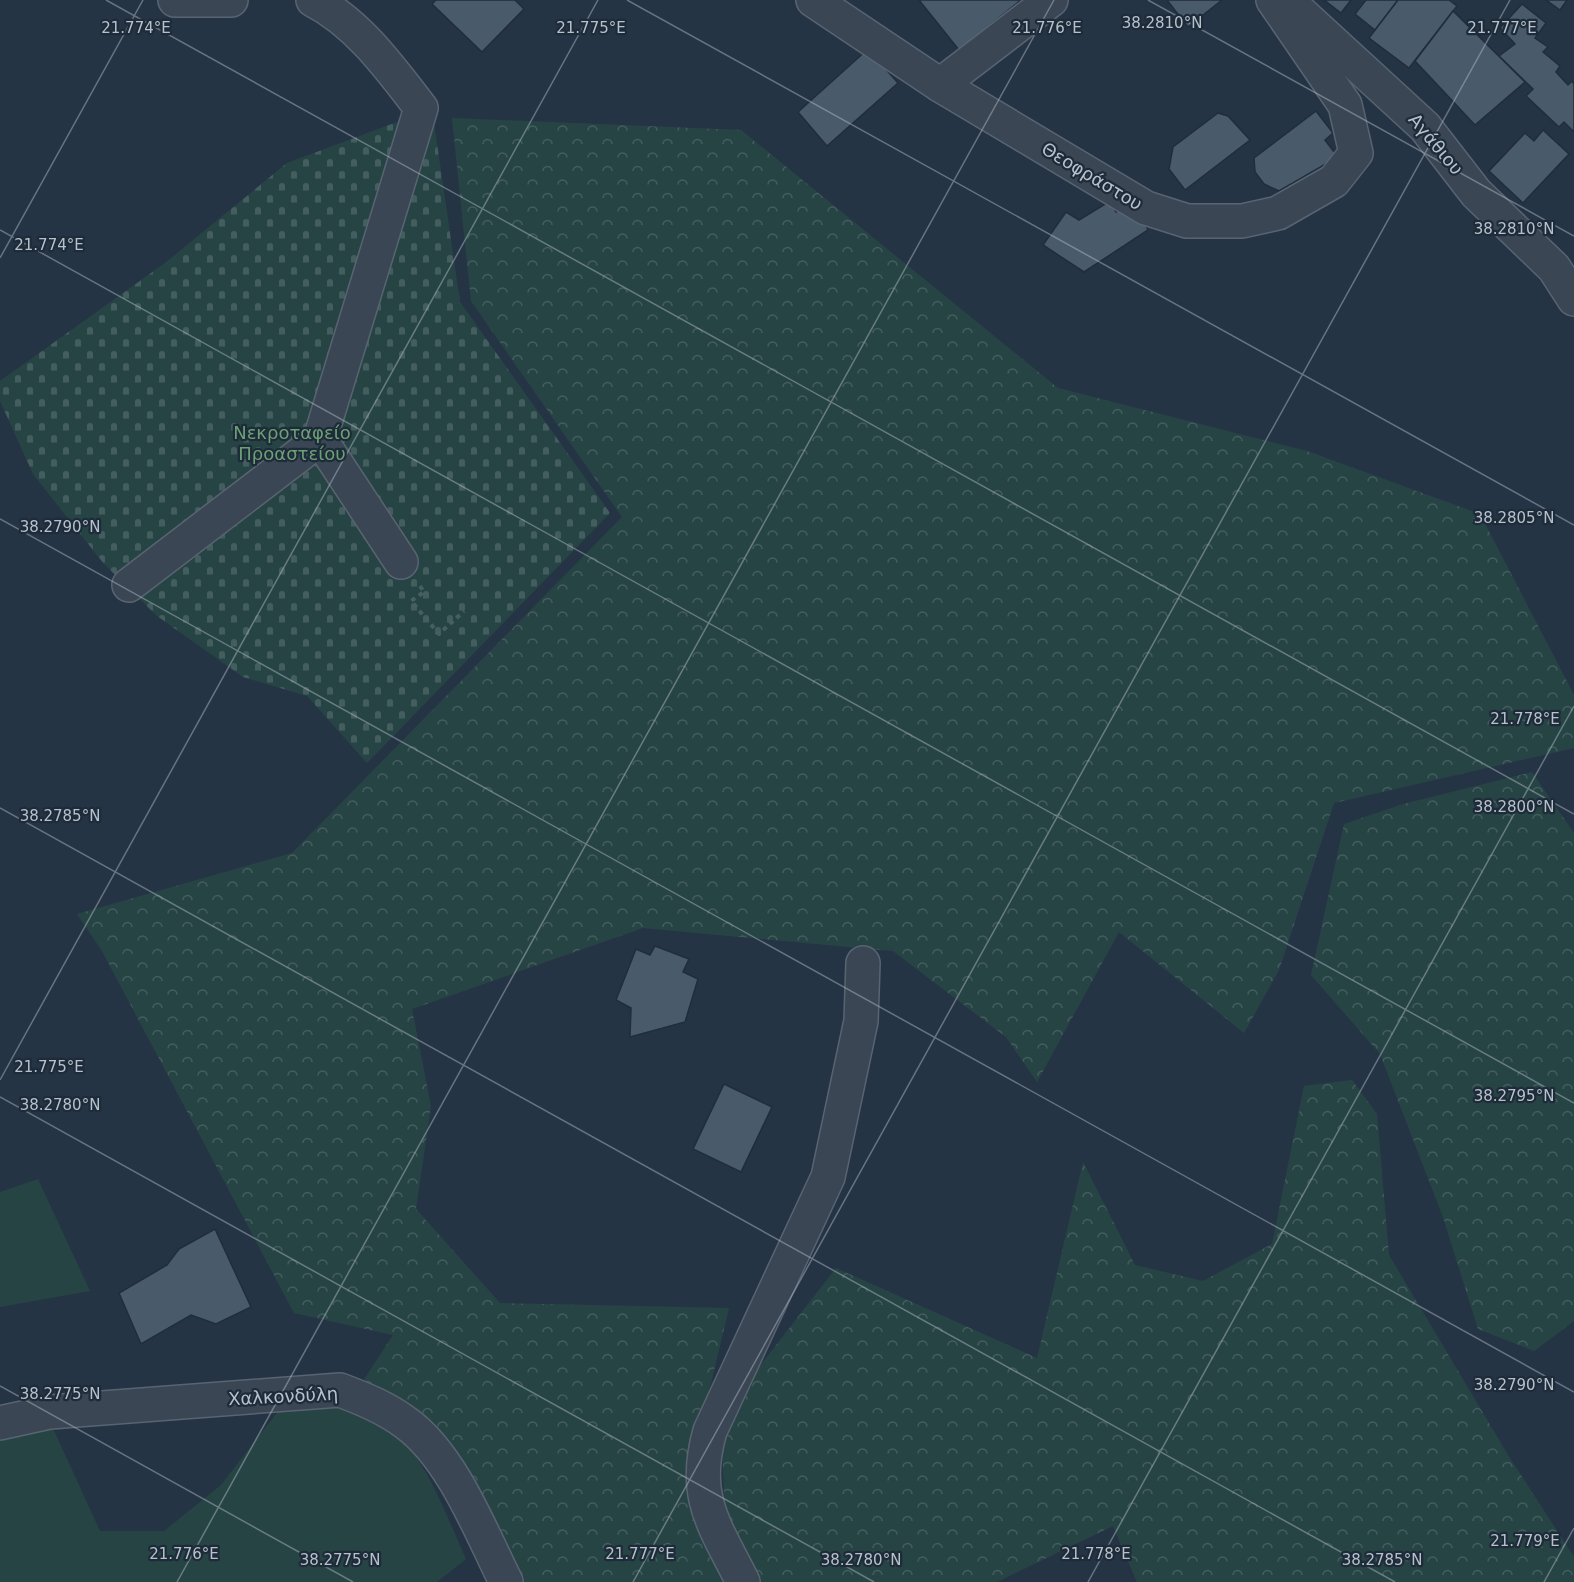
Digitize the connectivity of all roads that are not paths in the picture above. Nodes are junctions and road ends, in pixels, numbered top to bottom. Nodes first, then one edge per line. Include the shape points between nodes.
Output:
1 (175, 0) edge
2 (231, 0) edge
3 (313, 0) edge
4 (813, 0) edge
5 (1051, 0) edge
6 (1273, 0) edge
7 (1287, 0) edge
8 (940, 85) junction
9 (1574, 299) edge
10 (320, 439) junction
11 (402, 562) road end
12 (129, 585) dead end
13 (863, 963) dead end
14 (0, 1423) edge
15 (506, 1582) edge
16 (743, 1582) edge

1 - 2 street
3 - 10 street via 331,9 363,39 421,108
4 - 8 street, Θεοφράστου
5 - 8 street
6 - 8 street, Θεοφράστου via 1345,105 1356,153 1334,182 1278,213 1242,221 1187,221 1146,208
7 - 9 street, Αγάθιου via 1425,127 1476,192 1554,268
10 - 11 street
10 - 12 street
13 - 16 street via 861,1021 828,1177 704,1452 707,1512
14 - 15 street, Χαλκονδύλη via 50,1412 340,1390 375,1404 408,1424 436,1454 460,1491

